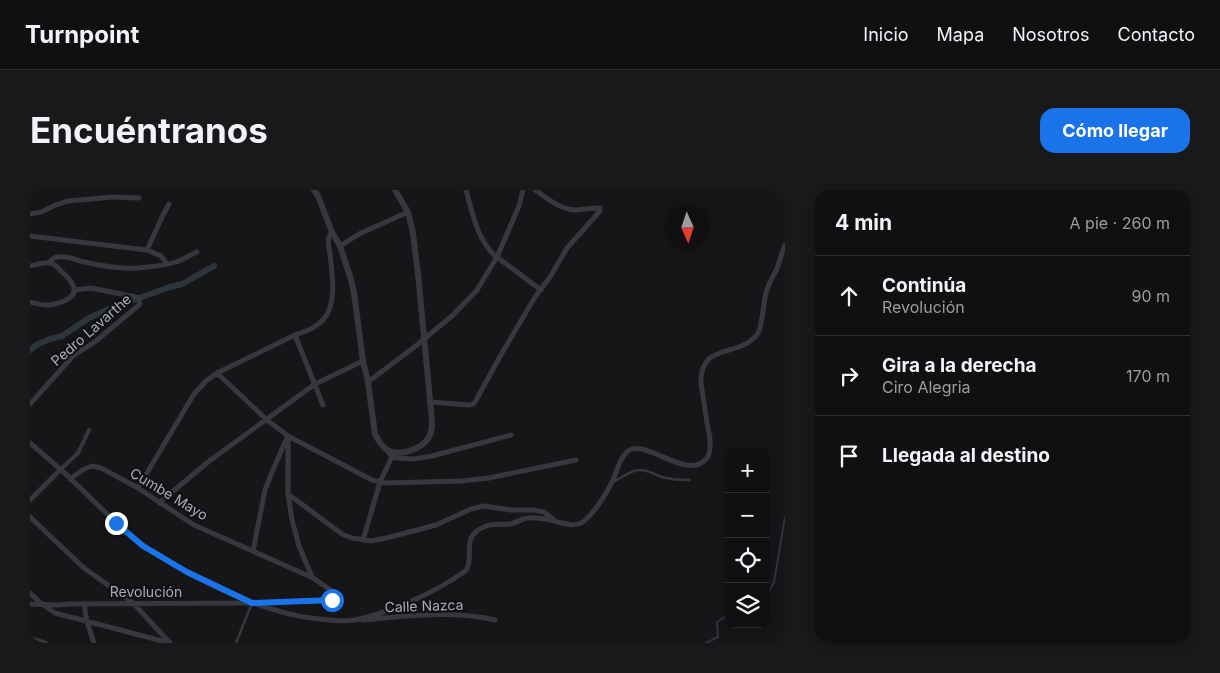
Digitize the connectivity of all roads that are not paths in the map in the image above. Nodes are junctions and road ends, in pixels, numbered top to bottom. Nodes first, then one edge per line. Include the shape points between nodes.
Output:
1 (314, 190) edge
2 (395, 190) edge
3 (466, 190) edge
4 (523, 190) edge
5 (535, 190) edge
6 (139, 198) dead end
7 (169, 204) dead end
8 (408, 212) junction
9 (30, 214) edge
10 (332, 232) junction
11 (30, 236) edge
12 (785, 245) edge
13 (340, 246) junction
14 (147, 250) junction
15 (197, 252) dead end
16 (497, 257) junction
17 (48, 263) junction
18 (167, 264) junction
19 (30, 266) edge
20 (75, 290) junction
21 (541, 290) junction
22 (30, 302) edge
23 (295, 335) junction
24 (424, 339) junction
25 (363, 361) junction
26 (217, 373) junction
27 (368, 382) junction
28 (315, 384) junction
29 (430, 402) junction
30 (30, 404) edge
31 (323, 405) dead end
32 (267, 420) junction
33 (89, 430) dead end
34 (511, 435) dead end
35 (288, 436) junction
36 (30, 444) edge
37 (390, 454) junction
38 (576, 460) dead end
39 (60, 470) junction
40 (70, 478) junction
41 (690, 480) dead end
42 (612, 481) junction
43 (380, 482) junction
44 (138, 488) junction
45 (288, 494) junction
46 (30, 500) edge
47 (159, 502) junction
48 (30, 517) edge
49 (555, 521) junction
50 (363, 540) junction
51 (254, 551) junction
52 (312, 578) junction
53 (333, 592) joint
54 (30, 593) edge
55 (133, 603) junction
56 (252, 603) junction
57 (30, 604) edge
58 (42, 604) junction
59 (84, 604) junction
60 (494, 620) dead end
61 (353, 621) junction
62 (87, 622) junction
63 (30, 638) edge
64 (44, 643) edge
65 (94, 643) edge
66 (170, 643) edge
67 (236, 643) edge

1 - 10 street
2 - 8 street
3 - 16 street via 483,241
4 - 16 street
5 - 21 street via 566,209 600,209 567,248
6 - 9 street via 68,201
7 - 14 street
8 - 13 street
8 - 24 street
10 - 13 street
10 - 23 street via 328,241 332,283 329,312 318,325
11 - 14 street
12 - 42 street via 767,289 759,333 753,340 709,358 702,366 701,383 710,444 707,458 694,465 676,463 635,448 623,456
13 - 25 street via 354,293
14 - 18 street via 161,256
15 - 18 street
16 - 21 street
16 - 24 street via 477,290
17 - 18 street via 59,256 120,268
17 - 19 street
17 - 20 street via 57,266
20 - 22 street via 55,304
20 - 30 street, Pedro Lavarthe via 91,288 128,295 139,298 140,304 96,342 74,356
21 - 29 street via 475,402
23 - 26 street
23 - 28 street
24 - 27 street
24 - 29 street
25 - 27 street
25 - 28 street
26 - 32 street
26 - 44 street via 194,394
27 - 37 street via 375,434
28 - 31 street
28 - 32 street
29 - 37 street via 432,429 426,441 411,450
32 - 35 street
32 - 47 street
33 - 39 street via 78,453
34 - 37 street via 432,456 401,459
35 - 43 street
35 - 45 street
35 - 51 street via 266,490
36 - 39 street
37 - 43 street
38 - 43 street via 489,478
39 - 40 street
39 - 46 street
40 - 44 street, Cumbe Mayo via 92,466
40 - 56 street via 143,546 187,572
41 - 42 lane via 674,480 648,470 637,470
42 - 49 street via 582,523 574,525
43 - 50 street
44 - 47 street, Cumbe Mayo
45 - 50 street via 342,534
45 - 52 street via 299,546
47 - 51 street, Cumbe Mayo via 194,525
48 - 55 street via 84,568
49 - 50 street via 534,510 484,506 471,508 445,522 415,531 378,540
49 - 61 street via 531,517 513,524 477,530 471,537 469,564 462,573 414,600
51 - 52 street, Cumbe Mayo
52 - 53 street, Cumbe Mayo
53 - 56 street, Revolución via 336,595 332,600
54 - 58 street
55 - 56 street, Revolución
55 - 59 street, Revolución
55 - 66 street
56 - 61 street via 294,615
56 - 67 lane
57 - 58 street
58 - 59 street, Revolución
58 - 62 street via 55,613
59 - 62 street
60 - 61 street, Calle Nazca via 432,614
62 - 65 street
62 - 66 street
63 - 64 street

